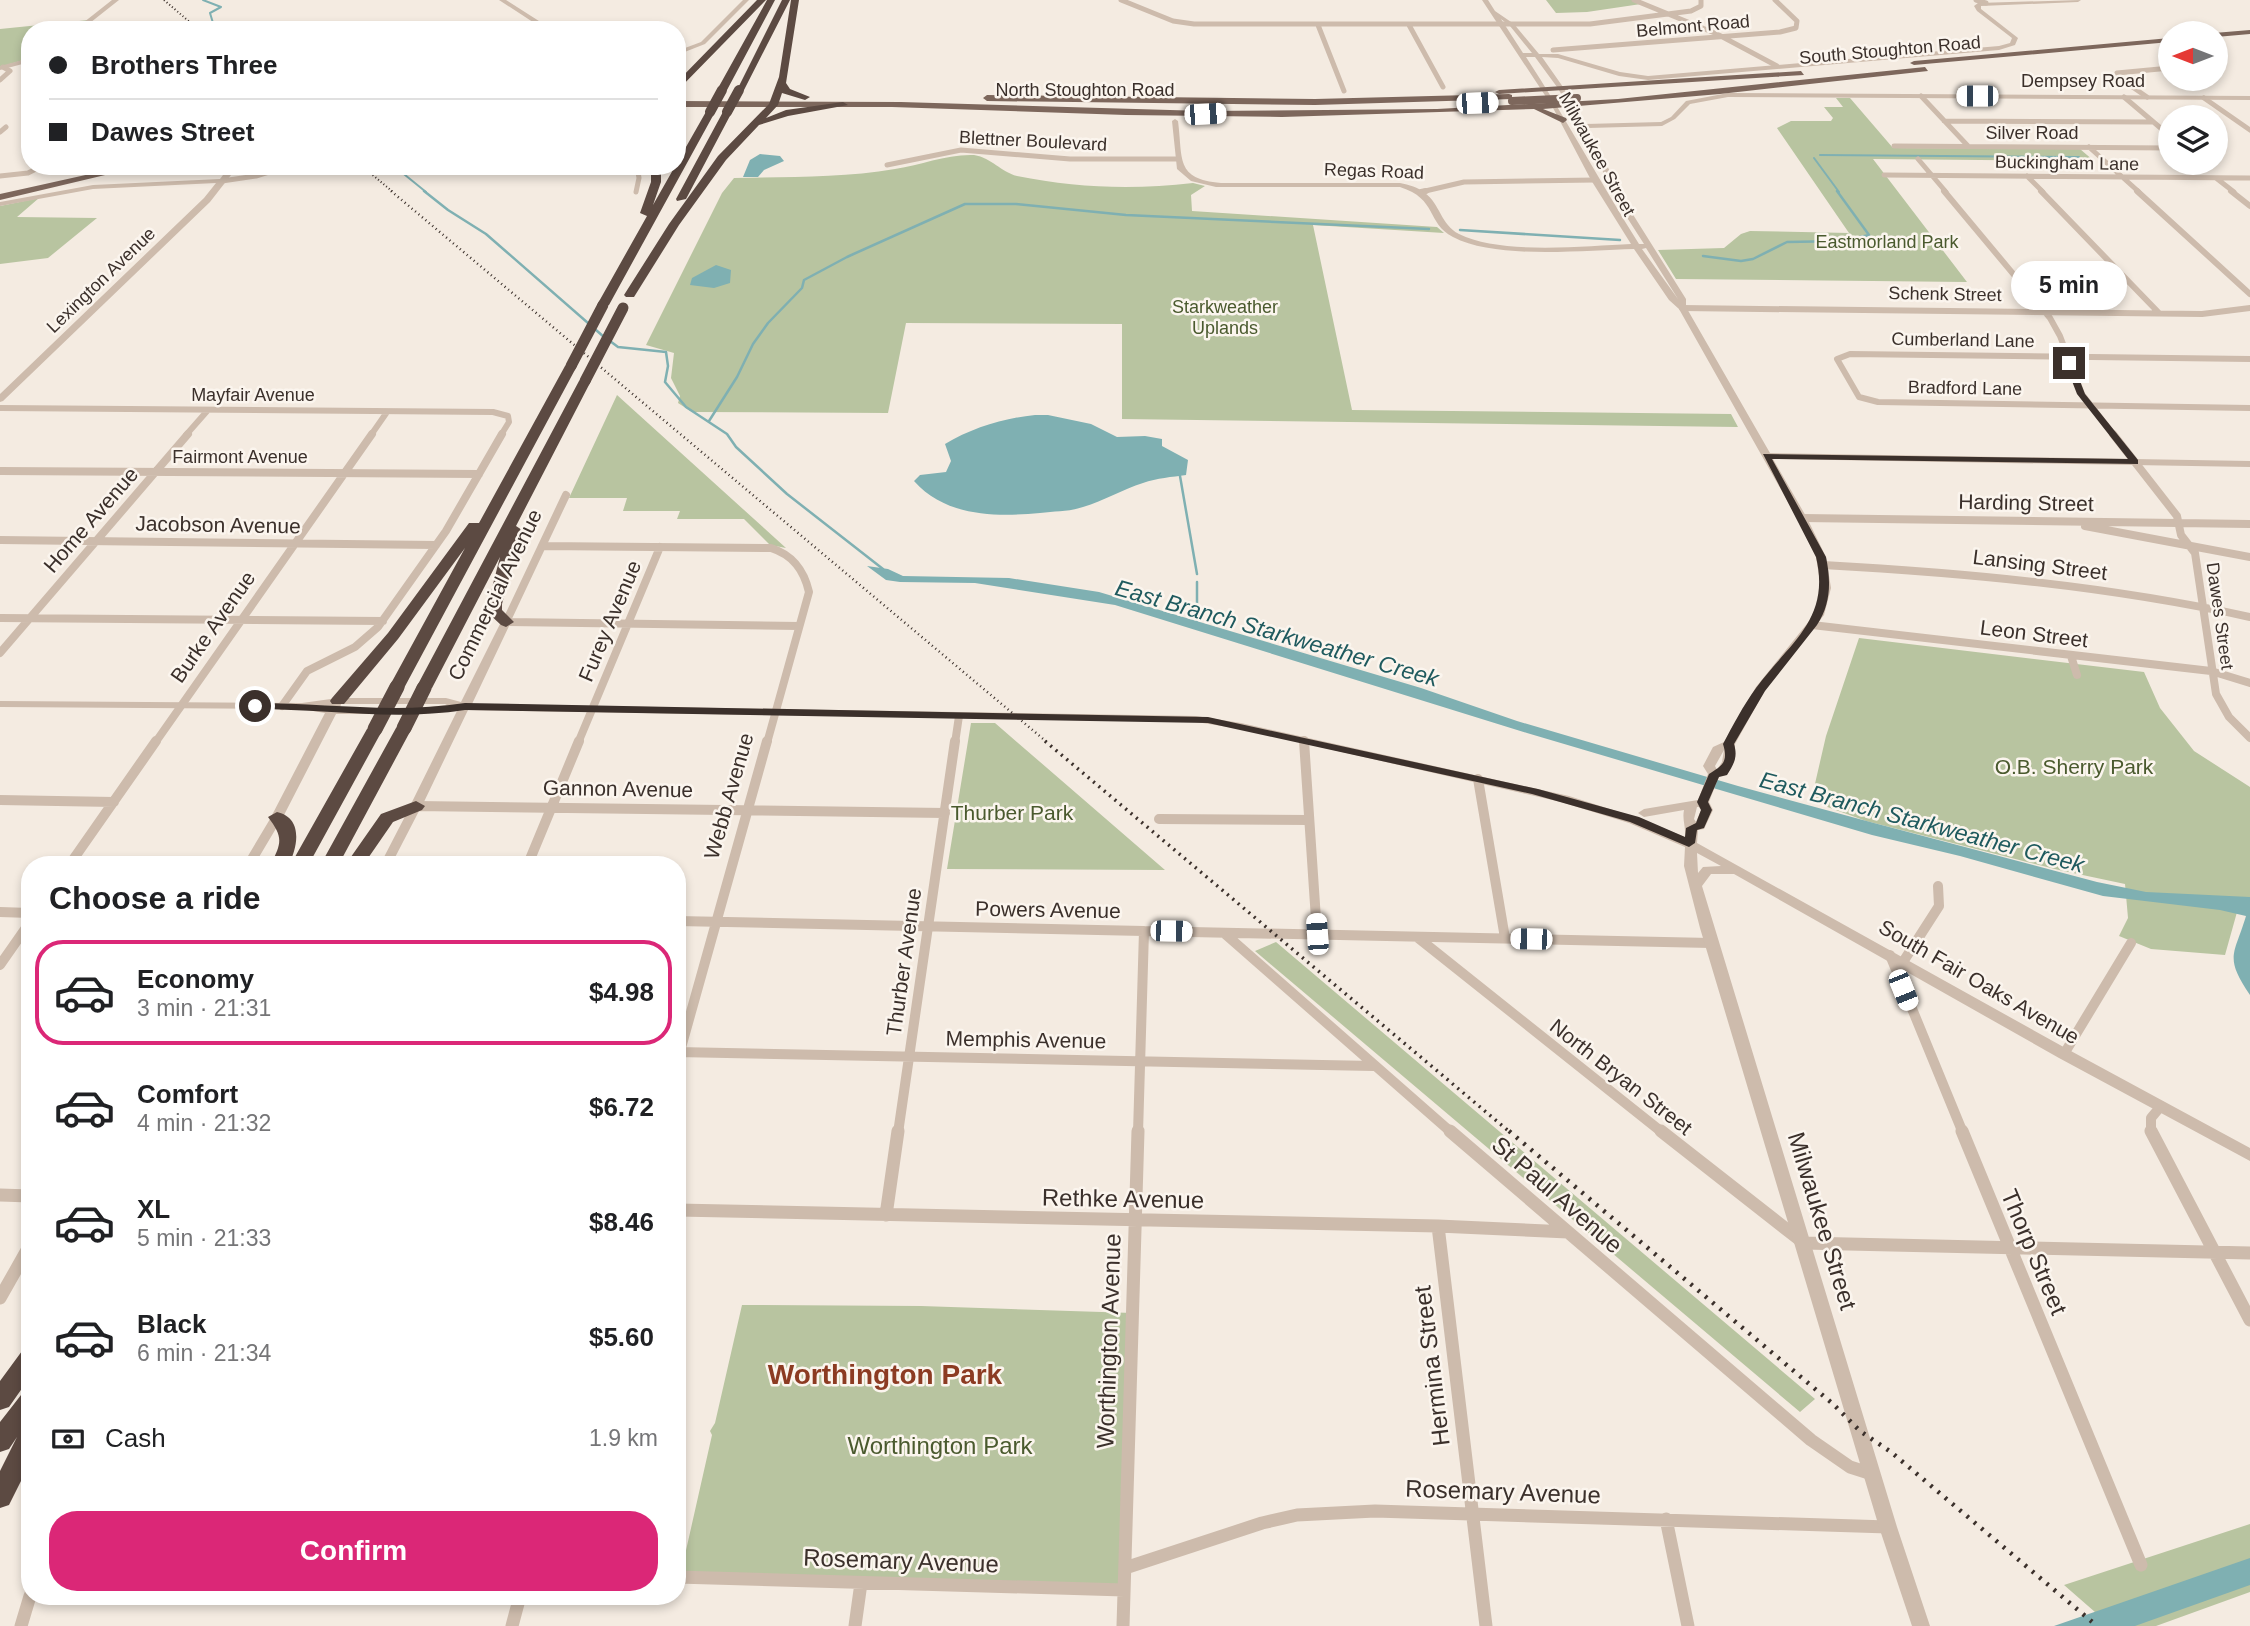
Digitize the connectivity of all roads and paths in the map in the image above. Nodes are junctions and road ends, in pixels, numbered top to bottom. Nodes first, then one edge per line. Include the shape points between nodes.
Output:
1 (116, 0) edge
2 (746, 0) edge
3 (762, 0) edge
4 (771, 0) edge
5 (786, 0) edge
6 (795, 0) edge
7 (1121, 0) edge
8 (1485, 0) edge
9 (1634, 0) edge
10 (1648, 0) edge
11 (1700, 0) edge
12 (1775, 0) edge
13 (1976, 0) edge
14 (2078, 0) edge
15 (499, 3) edge
16 (1986, 3) junction
17 (1494, 12) junction
18 (1680, 13) junction
19 (1670, 15) junction
20 (89, 21) edge
21 (523, 21) edge
22 (533, 21) edge
23 (1318, 25) junction
24 (1409, 25) junction
25 (1512, 25) junction
26 (1500, 26) junction
27 (2250, 32) edge
28 (2228, 34) edge
29 (1736, 36) junction
30 (1724, 37) junction
31 (2250, 38) edge
32 (2158, 41) edge
33 (2228, 41) edge
34 (2158, 47) edge
35 (686, 50) edge
36 (1553, 50) dead end
37 (2043, 51) junction
38 (709, 54) junction
39 (1760, 56) junction
40 (1522, 57) junction
41 (1538, 57) junction
42 (2053, 57) junction
43 (21, 63) edge
44 (1777, 66) junction
45 (2, 68) edge
46 (1925, 69) junction
47 (2158, 69) edge
48 (686, 72) edge
49 (1811, 73) junction
50 (686, 79) edge
51 (0, 80) edge
52 (782, 84) junction
53 (1558, 84) junction
54 (1443, 87) dead end
55 (1543, 89) junction
56 (1344, 91) dead end
57 (1492, 92) junction
58 (1615, 93) junction
59 (686, 96) edge
60 (1921, 96) junction
61 (805, 97) junction
62 (2124, 97) junction
63 (2147, 97) junction
64 (1574, 98) junction
65 (2204, 98) junction
66 (2250, 98) edge
67 (1087, 99) junction
68 (775, 101) junction
69 (1511, 102) junction
70 (686, 104) edge
71 (843, 105) junction
72 (892, 105) junction
73 (1555, 106) junction
74 (1134, 113) junction
75 (1219, 113) junction
76 (1563, 120) junction
77 (1175, 121) junction
78 (1944, 121) junction
79 (2153, 122) junction
80 (1584, 126) junction
81 (2158, 126) edge
82 (6, 127) dead end
83 (2250, 131) edge
84 (0, 132) edge
85 (1575, 142) junction
86 (734, 144) junction
87 (1894, 146) dead end
88 (1968, 146) junction
89 (2089, 147) junction
90 (2158, 148) edge
91 (686, 156) edge
92 (1179, 159) junction
93 (1918, 159) dead end
94 (887, 165) dead end
95 (21, 174) edge
96 (67, 175) edge
97 (95, 175) edge
98 (103, 175) edge
99 (206, 175) edge
100 (227, 175) edge
101 (259, 175) edge
102 (638, 175) edge
103 (655, 175) edge
104 (675, 175) edge
105 (1884, 175) dead end
106 (0, 176) edge
107 (1932, 176) junction
108 (2027, 176) junction
109 (2121, 177) junction
110 (2216, 178) junction
111 (2250, 178) edge
112 (1609, 179) junction
113 (1595, 180) junction
114 (222, 181) junction
115 (73, 182) junction
116 (192, 182) junction
117 (0, 190) edge
118 (1421, 192) junction
119 (636, 193) dead end
120 (0, 197) edge
121 (0, 204) edge
122 (2250, 206) edge
123 (1625, 208) junction
124 (1636, 246) junction
125 (1650, 246) junction
126 (624, 268) junction
127 (2250, 294) edge
128 (630, 295) junction
129 (1682, 307) junction
130 (2250, 308) edge
131 (2045, 312) junction
132 (2159, 313) junction
133 (1843, 355) joint
134 (2067, 357) junction
135 (2250, 359) edge
136 (0, 399) edge
137 (2090, 406) junction
138 (0, 408) edge
139 (2250, 408) edge
140 (208, 410) junction
141 (387, 412) junction
142 (1766, 456) junction
143 (2135, 462) junction
144 (519, 463) junction
145 (2250, 464) edge
146 (0, 471) edge
147 (155, 472) junction
148 (344, 473) junction
149 (479, 474) junction
150 (527, 491) junction
151 (566, 495) dead end
152 (1802, 518) junction
153 (2057, 521) junction
154 (2178, 523) junction
155 (2250, 524) edge
156 (0, 540) edge
157 (96, 541) junction
158 (295, 543) junction
159 (436, 545) junction
160 (2189, 545) junction
161 (542, 546) junction
162 (660, 547) junction
163 (2250, 557) edge
164 (1823, 565) junction
165 (2203, 606) junction
166 (2250, 617) edge
167 (0, 618) edge
168 (30, 618) junction
169 (241, 620) junction
170 (383, 621) junction
171 (506, 622) junction
172 (628, 624) junction
173 (1812, 625) junction
174 (799, 626) junction
175 (0, 653) edge
176 (2071, 656) junction
177 (2211, 671) junction
178 (2077, 675) dead end
179 (2250, 683) edge
180 (0, 704) edge
181 (182, 705) junction
182 (282, 706) junction
183 (301, 706) joint
184 (335, 706) junction
185 (465, 707) junction
186 (593, 709) junction
187 (775, 712) junction
188 (959, 716) junction
189 (2250, 738) edge
190 (1304, 741) junction
191 (1478, 779) junction
192 (1558, 798) junction
193 (1701, 799) junction
194 (0, 800) edge
195 (114, 802) junction
196 (416, 806) junction
197 (551, 808) junction
198 (747, 811) junction
199 (945, 813) junction
200 (1644, 813) junction
201 (277, 817) junction
202 (1159, 819) dead end
203 (1309, 821) junction
204 (1690, 836) junction
205 (76, 856) edge
206 (254, 856) edge
207 (284, 856) edge
208 (304, 856) edge
209 (334, 856) edge
210 (361, 856) edge
211 (390, 856) edge
212 (531, 856) edge
213 (1740, 872) junction
214 (1695, 886) junction
215 (1938, 886) dead end
216 (0, 912) edge
217 (21, 913) edge
218 (686, 921) edge
219 (715, 922) junction
220 (929, 926) junction
221 (1144, 931) junction
222 (1224, 932) junction
223 (1317, 934) junction
224 (21, 935) edge
225 (1417, 937) junction
226 (1505, 938) junction
227 (1711, 943) junction
228 (2131, 943) dead end
229 (1890, 955) junction
230 (1903, 962) junction
231 (0, 965) edge
232 (686, 1026) edge
233 (686, 1055) edge
234 (2064, 1055) junction
235 (909, 1057) junction
236 (1140, 1062) junction
237 (1374, 1066) junction
238 (2161, 1105) junction
239 (2250, 1155) edge
240 (0, 1195) edge
241 (21, 1196) edge
242 (686, 1210) edge
243 (886, 1215) junction
244 (1136, 1221) junction
245 (1438, 1226) junction
246 (1568, 1232) junction
247 (1804, 1243) junction
248 (2009, 1247) junction
249 (2215, 1252) junction
250 (2250, 1253) edge
251 (21, 1261) edge
252 (0, 1298) edge
253 (2250, 1320) edge
254 (21, 1371) edge
255 (0, 1401) edge
256 (21, 1414) edge
257 (0, 1441) edge
258 (21, 1455) edge
259 (1872, 1474) junction
260 (0, 1497) edge
261 (1473, 1514) junction
262 (1666, 1519) junction
263 (1888, 1527) junction
264 (2141, 1565) dead end
265 (1125, 1568) junction
266 (686, 1577) edge
267 (861, 1583) junction
268 (1124, 1591) junction
269 (27, 1605) edge
270 (518, 1605) edge
271 (21, 1626) edge
272 (512, 1626) edge
273 (855, 1626) edge
274 (1123, 1626) edge
275 (1486, 1626) edge
276 (1688, 1626) edge
277 (1921, 1626) edge

1 - 20 street
2 - 35 street via 704,43
3 - 38 highway
4 - 91 highway, bridge
5 - 128 highway, bridge
6 - 52 highway
7 - 23 street via 1194,24
8 - 17 street, Milwaukee Street
9 - 19 street
10 - 18 street
11 - 18 street via 1698,8
12 - 29 street, Belmont Road via 1797,26
13 - 16 street
14 - 16 street
15 - 21 street
15 - 22 street
16 - 44 street via 1977,6 1979,10 2015,42 1999,48
17 - 25 street, Milwaukee Street
17 - 26 street, Milwaukee Street
18 - 19 street
18 - 29 street
19 - 25 street via 1607,23
19 - 30 street
23 - 24 street
23 - 56 street
24 - 26 street
24 - 54 street
25 - 26 street
25 - 41 street, Milwaukee Street
26 - 40 street, Milwaukee Street
27 - 28 main road
29 - 30 street, Belmont Road
29 - 39 street
30 - 36 street, Belmont Road
30 - 39 street
31 - 33 main road
32 - 37 main road, South Stoughton Road
34 - 42 main road, South Stoughton Road
37 - 42 main road
37 - 49 main road, South Stoughton Road
38 - 48 highway
38 - 50 highway
39 - 44 street
40 - 41 street
40 - 55 street, Milwaukee Street
41 - 44 street via 1646,78
41 - 53 street, Milwaukee Street
42 - 46 main road, South Stoughton Road
43 - 45 street
45 - 51 street via 10,71
46 - 58 main road, South Stoughton Road
46 - 64 main road
47 - 63 street via 2117,73
49 - 53 main road
49 - 58 main road, South Stoughton Road
52 - 61 highway via 786,91
52 - 68 highway
53 - 55 main road
53 - 64 street, Milwaukee Street
55 - 57 main road
55 - 73 street, Milwaukee Street
57 - 67 main road
57 - 69 main road via 1520,93 1534,99 1531,104
58 - 64 main road, North Stoughton Road
59 - 68 main road, North Stoughton Road
60 - 62 street, Dempsey Road
60 - 78 street
60 - 80 street, Dempsey Road via 1712,97 1688,102 1662,124
61 - 67 main road, North Stoughton Road
61 - 68 main road, North Stoughton Road
62 - 63 street, Dempsey Road
62 - 79 street
63 - 65 street, Dempsey Road
64 - 69 main road, North Stoughton Road, bridge
64 - 73 main road
64 - 80 street, Milwaukee Street
65 - 66 street, Dempsey Road
65 - 83 street
67 - 69 main road, North Stoughton Road
68 - 70 main road, North Stoughton Road
68 - 71 main road, North Stoughton Road
68 - 86 highway
69 - 72 main road, North Stoughton Road via 1306,107
69 - 73 main road
69 - 75 main road via 1361,113
69 - 76 main road
71 - 72 main road, North Stoughton Road
71 - 86 highway via 774,116
72 - 74 main road
73 - 76 street, Milwaukee Street
74 - 75 main road
74 - 77 main road via 1159,114
75 - 77 main road via 1186,115
76 - 85 street, Milwaukee Street
77 - 92 street
78 - 79 street
78 - 88 street
79 - 81 street
80 - 112 street, Milwaukee Street
82 - 84 street
85 - 112 street via 1599,176
85 - 113 street, Milwaukee Street
86 - 128 highway via 674,224
87 - 88 street, Silver Road
88 - 89 street, Silver Road
89 - 90 street, Silver Road
89 - 109 street
92 - 94 street, Blettner Boulevard via 1069,159 961,150
92 - 118 street, Regas Road via 1183,173 1194,180 1221,185 1387,184
93 - 107 street, Dawes Street
95 - 106 street
96 - 117 main road
97 - 115 main road
98 - 115 main road
99 - 116 street
100 - 114 street
101 - 114 street
102 - 119 street
103 - 126 highway via 651,201 627,250
104 - 126 highway, bridge
105 - 107 street, Buckingham Lane
107 - 108 street, Buckingham Lane
107 - 131 street, Dawes Street
108 - 109 street, Buckingham Lane
108 - 132 street
109 - 110 street, Buckingham Lane
109 - 127 street
110 - 111 street, Buckingham Lane
110 - 122 street
112 - 123 street, Milwaukee Street
113 - 118 street, Regas Road via 1468,182
113 - 123 street via 1605,184
113 - 124 street, Milwaukee Street
114 - 116 street
114 - 136 street, Lexington Avenue
115 - 120 main road
116 - 121 street via 93,187
118 - 124 street via 1431,199 1447,230 1478,243
123 - 125 street, Milwaukee Street
124 - 125 street
124 - 129 street, Milwaukee Street
125 - 129 street, Milwaukee Street via 1682,299
126 - 144 highway, bridge
128 - 150 highway, bridge
129 - 131 street, Schenk Street
129 - 142 street, Milwaukee Street
130 - 132 street, Schenk Street
131 - 132 street, Schenk Street
131 - 134 street, Dawes Street via 2063,339
133 - 134 street, Cumberland Lane
133 - 137 street, Bradford Lane via 1837,359 1859,397 1871,401
134 - 135 street, Cumberland Lane
134 - 137 street, Dawes Street via 2072,376
137 - 139 street, Bradford Lane
137 - 143 street, Dawes Street
138 - 140 street, Mayfair Avenue
140 - 141 street, Mayfair Avenue
140 - 147 street, Home Avenue
141 - 148 street, Burke Avenue
141 - 149 street, Mayfair Avenue via 506,414 509,422
142 - 143 street
142 - 152 street, Milwaukee Street
143 - 145 street
143 - 154 street, Dawes Street
144 - 184 highway via 393,636
144 - 208 highway, bridge
146 - 147 street, Fairmont Avenue
147 - 148 street, Fairmont Avenue
147 - 157 street, Home Avenue
148 - 149 street, Fairmont Avenue
148 - 158 street, Burke Avenue
149 - 159 street
150 - 171 highway via 494,604 494,611
150 - 209 highway, bridge
151 - 161 street, Commercial Avenue
152 - 153 street, Harding Street
152 - 164 street, Milwaukee Street
153 - 154 street, Harding Street
153 - 160 street
154 - 155 street, Harding Street
154 - 160 street, Dawes Street
156 - 157 street, Jacobson Avenue
157 - 158 street, Jacobson Avenue
157 - 168 street, Home Avenue
158 - 159 street, Jacobson Avenue
158 - 169 street, Burke Avenue
159 - 170 street
160 - 163 street
160 - 165 street, Dawes Street via 2195,552
161 - 162 street
161 - 171 street, Commercial Avenue
162 - 172 street, Furey Avenue
162 - 174 street, Webb Avenue via 782,551 807,578 809,592
164 - 165 street, Lansing Street via 2030,580
164 - 173 street, Milwaukee Street via 1824,596
165 - 166 street, Lansing Street
165 - 177 street, Dawes Street
167 - 168 street
168 - 169 street
168 - 175 street, Home Avenue
169 - 170 street
169 - 181 street, Burke Avenue
170 - 182 street via 355,647 302,674
171 - 172 street
171 - 185 street, Commercial Avenue
172 - 174 street
172 - 186 street, Furey Avenue
173 - 176 street, Leon Street
173 - 193 street, Milwaukee Street via 1760,690 1728,744 1730,760 1723,772 1714,774
174 - 187 street, Webb Avenue
176 - 177 street, Leon Street
176 - 178 street
177 - 179 street, Leon Street
177 - 189 street, Dawes Street via 2224,710
180 - 181 street
181 - 182 street
181 - 195 street, Burke Avenue
182 - 183 street
183 - 184 street
184 - 185 street
184 - 201 street
185 - 186 street
185 - 196 street, Commercial Avenue
186 - 187 street
186 - 197 street, Furey Avenue
187 - 188 street
187 - 198 street, Webb Avenue
188 - 190 street via 1196,719
188 - 199 street, Thurber Avenue
190 - 191 street
190 - 203 street
191 - 192 street
191 - 226 street
192 - 200 street
192 - 204 street
193 - 200 street
193 - 204 street, Milwaukee Street via 1707,810
194 - 195 street
195 - 205 street, Burke Avenue
196 - 197 street, Gannon Avenue
196 - 210 highway via 387,818
196 - 211 street, Commercial Avenue
197 - 198 street, Gannon Avenue
197 - 212 street, Furey Avenue
198 - 199 street, Gannon Avenue
198 - 219 street, Webb Avenue
199 - 220 street, Thurber Avenue
200 - 204 street
201 - 206 street
201 - 207 highway via 290,835
202 - 203 street
203 - 223 street
204 - 213 street, South Fair Oaks Avenue
204 - 214 street, Milwaukee Street
213 - 214 street via 1707,870
213 - 229 street, South Fair Oaks Avenue
214 - 227 street, Milwaukee Street
215 - 230 street via 1939,906
216 - 217 street
218 - 219 street, Powers Avenue
219 - 220 street, Powers Avenue
219 - 232 street, Webb Avenue
220 - 221 street, Powers Avenue
220 - 235 street, Thurber Avenue
221 - 222 street, Powers Avenue
221 - 236 street, Worthington Avenue
222 - 223 street, Powers Avenue
222 - 237 street, St Paul Avenue
223 - 225 street, Powers Avenue
224 - 231 street
225 - 226 street, Powers Avenue
225 - 247 street, North Bryan Street
226 - 227 street, Powers Avenue
227 - 247 street, Milwaukee Street
228 - 234 street
229 - 230 street, South Fair Oaks Avenue
229 - 248 street, Thorp Street
230 - 234 street, South Fair Oaks Avenue
233 - 235 street, Memphis Avenue
234 - 238 street, South Fair Oaks Avenue
235 - 236 street, Memphis Avenue
235 - 243 street, Thurber Avenue
236 - 237 street, Memphis Avenue
236 - 244 street, Worthington Avenue
237 - 246 street, St Paul Avenue
238 - 239 street, South Fair Oaks Avenue
238 - 249 street via 2150,1118 2151,1133
240 - 241 street
242 - 243 street, Rethke Avenue
243 - 244 street, Rethke Avenue
244 - 245 street, Rethke Avenue
244 - 265 street, Worthington Avenue
245 - 246 street, Rethke Avenue
245 - 261 street, Hermina Street
246 - 259 street, St Paul Avenue via 1811,1440 1850,1467
247 - 248 street
247 - 259 street, Milwaukee Street
248 - 249 street
248 - 264 street, Thorp Street
249 - 250 street
249 - 253 street
251 - 252 street
254 - 255 highway
256 - 257 highway
258 - 260 highway
259 - 263 street, Milwaukee Street
261 - 262 street, Rosemary Avenue
261 - 265 street, Rosemary Avenue via 1375,1511 1297,1515 1262,1522
261 - 275 street, Hermina Street
262 - 263 street, Rosemary Avenue
262 - 276 street
263 - 277 street, Milwaukee Street
265 - 268 street, Worthington Avenue
266 - 267 street, Rosemary Avenue
267 - 268 street, Rosemary Avenue
267 - 273 street
268 - 274 street, Worthington Avenue
269 - 271 street
270 - 272 street

